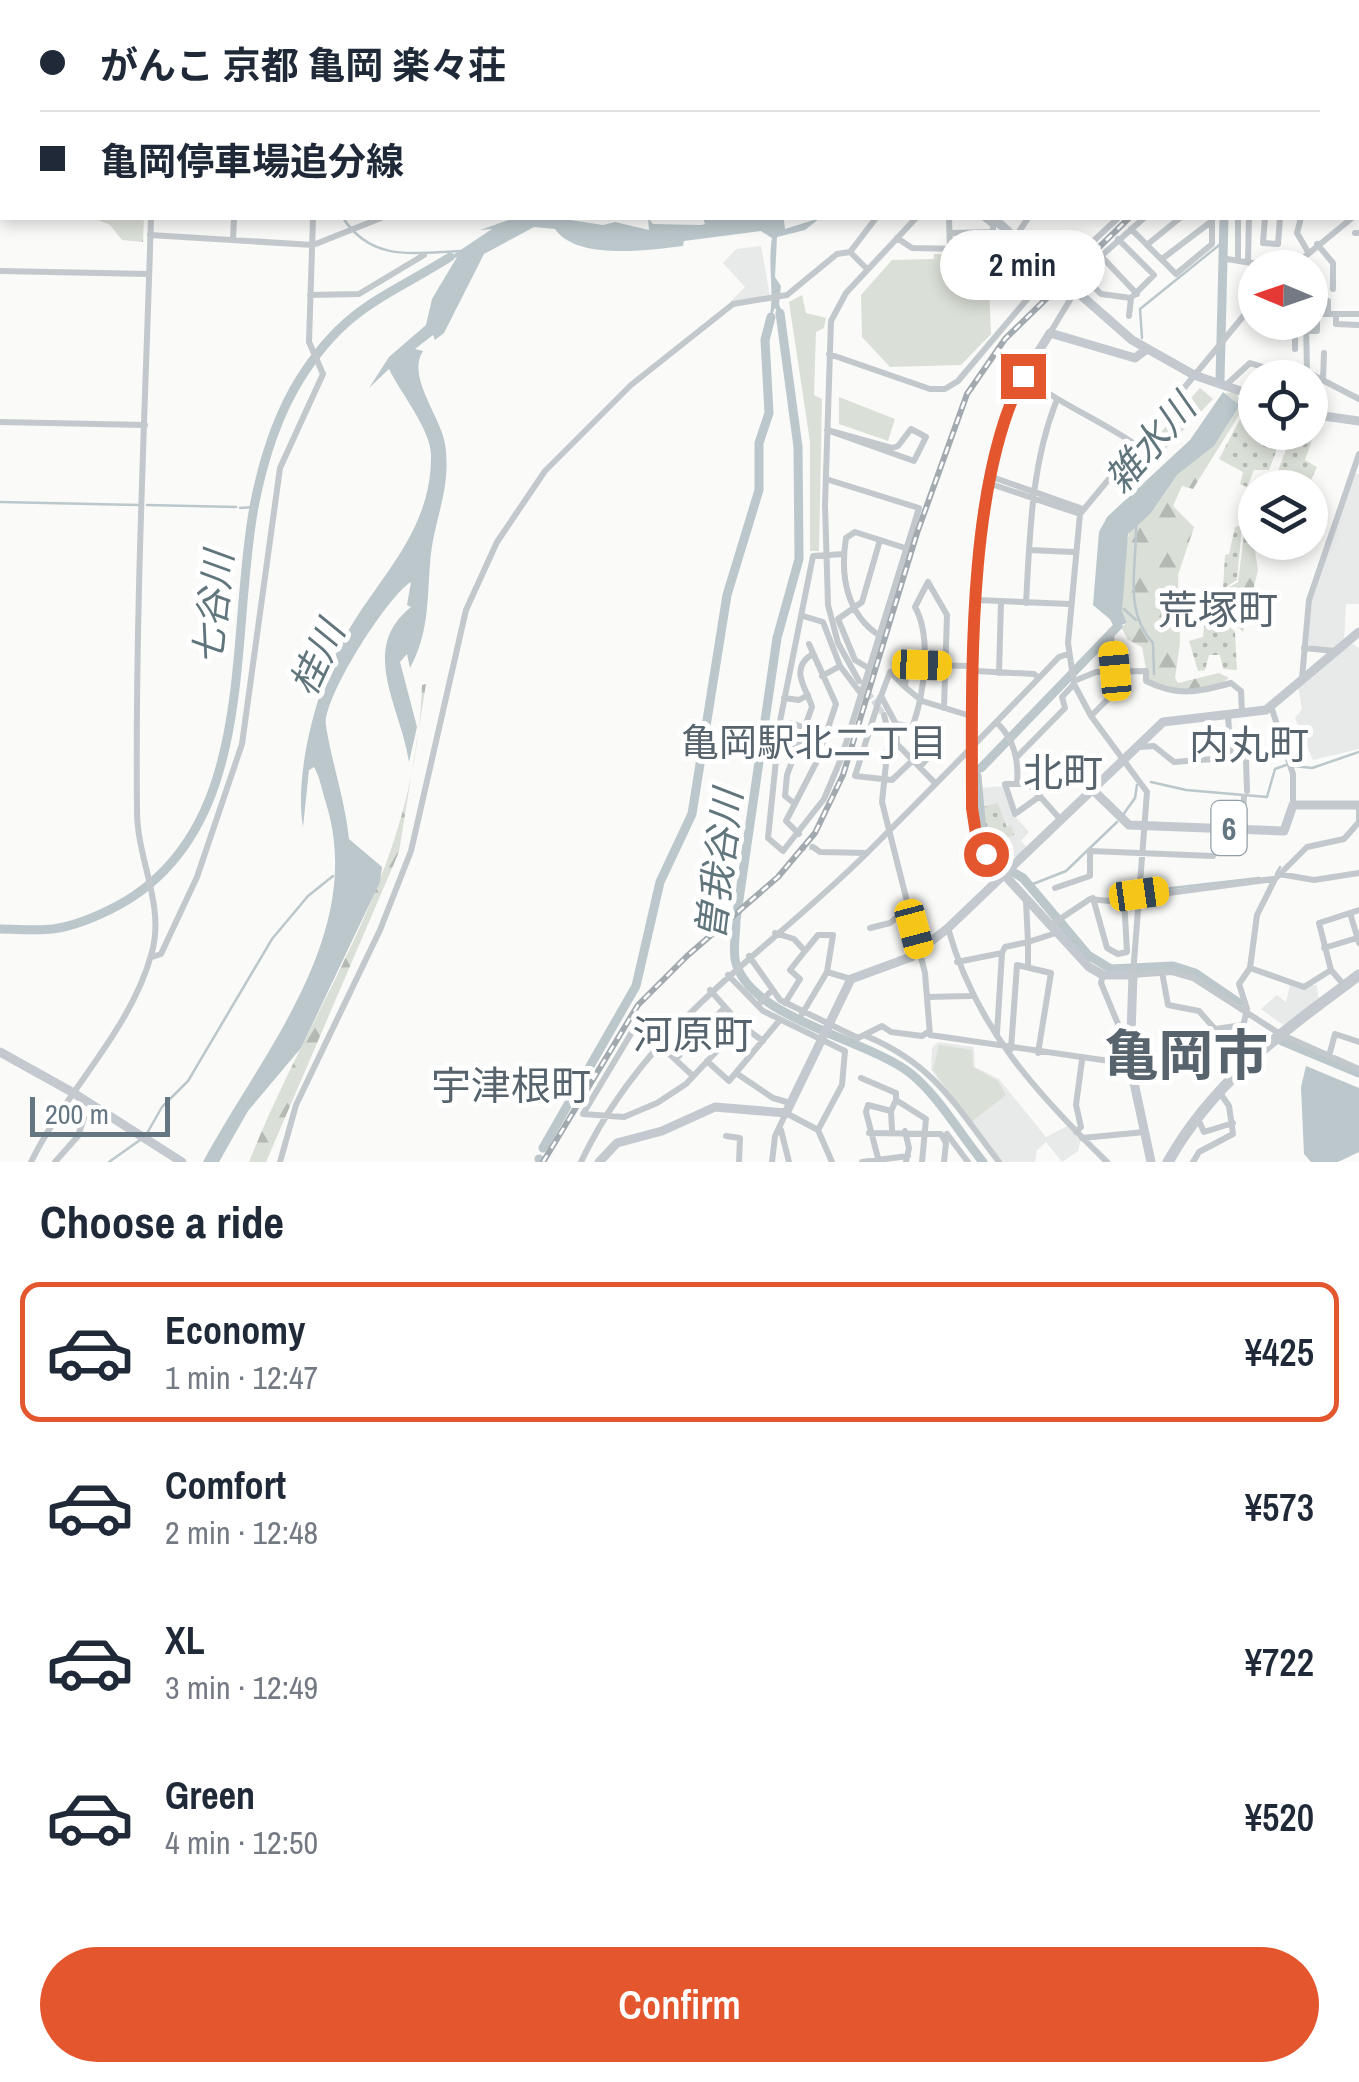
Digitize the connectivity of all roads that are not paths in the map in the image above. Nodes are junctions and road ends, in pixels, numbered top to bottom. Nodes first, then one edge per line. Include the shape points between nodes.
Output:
1 (150, 220) edge
2 (234, 220) edge
3 (313, 220) edge
4 (376, 220) edge
5 (874, 220) edge
6 (914, 220) edge
7 (950, 220) edge
8 (987, 220) edge
9 (996, 220) edge
10 (997, 220) edge
11 (1027, 220) edge
12 (1116, 220) edge
13 (1142, 220) edge
14 (1178, 220) edge
15 (1211, 220) edge
16 (1212, 220) edge
17 (1238, 220) edge
18 (1249, 220) edge
19 (1265, 220) edge
20 (1280, 220) edge
21 (1300, 220) edge
22 (1348, 220) edge
23 (1132, 228) junction
24 (993, 232) junction
25 (950, 233) junction
26 (150, 235) junction
27 (900, 235) junction
28 (1118, 239) junction
29 (233, 240) junction
30 (1012, 241) junction
31 (313, 244) junction
32 (1148, 244) junction
33 (1317, 244) junction
34 (950, 248) junction
35 (993, 248) junction
36 (1238, 250) edge
37 (1248, 250) edge
38 (1307, 250) edge
39 (1310, 250) edge
40 (850, 252) junction
41 (424, 255) dead end
42 (1101, 256) junction
43 (1162, 259) junction
44 (1227, 260) dead end
45 (1238, 260) edge
46 (1070, 262) junction
47 (867, 269) junction
48 (1062, 269) dead end
49 (0, 271) edge
50 (149, 274) junction
51 (1083, 276) junction
52 (1333, 290) dead end
53 (310, 295) junction
54 (1134, 296) junction
55 (1328, 301) dead end
56 (1328, 313) edge
57 (1332, 313) junction
58 (1359, 314) edge
59 (1130, 316) dead end
60 (1238, 322) edge
61 (1359, 325) edge
62 (1050, 333) junction
63 (1295, 340) edge
64 (1295, 348) dead end
65 (1147, 350) junction
66 (829, 354) junction
67 (1324, 354) dead end
68 (1324, 360) edge
69 (1194, 374) junction
70 (1238, 374) edge
71 (1023, 376) junction
72 (1344, 380) dead end
73 (1328, 384) edge
74 (1226, 386) junction
75 (1238, 390) edge
76 (1340, 392) junction
77 (1359, 399) edge
78 (1056, 402) junction
79 (1328, 417) edge
80 (1359, 421) edge
81 (0, 422) edge
82 (146, 424) junction
83 (827, 430) junction
84 (1136, 445) junction
85 (1359, 454) edge
86 (826, 479) junction
87 (988, 480) junction
88 (1033, 495) junction
89 (1081, 511) junction
90 (880, 540) junction
91 (905, 548) junction
92 (1029, 550) junction
93 (1073, 552) junction
94 (826, 554) junction
95 (844, 554) junction
96 (977, 600) junction
97 (1002, 602) junction
98 (1026, 603) junction
99 (1070, 604) junction
100 (853, 608) junction
101 (803, 616) junction
102 (1111, 630) dead end
103 (1359, 632) edge
104 (880, 636) junction
105 (808, 644) dead end
106 (1304, 648) junction
107 (1335, 651) junction
108 (1068, 654) junction
109 (811, 656) junction
110 (922, 665) junction
111 (840, 666) junction
112 (946, 666) junction
113 (870, 669) junction
114 (976, 669) junction
115 (1048, 669) junction
116 (1115, 671) junction
117 (999, 673) junction
118 (822, 676) junction
119 (1073, 677) junction
120 (1039, 678) junction
121 (1302, 678) junction
122 (860, 681) tunnel mouth
123 (904, 686) junction
124 (808, 696) junction
125 (863, 696) junction
126 (881, 696) junction
127 (784, 698) junction
128 (922, 701) junction
129 (1271, 706) junction
130 (944, 708) junction
131 (1242, 714) junction
132 (884, 715) tunnel mouth
133 (1228, 715) junction
134 (1090, 716) junction
135 (974, 717) junction
136 (996, 722) junction
137 (791, 723) dead end
138 (896, 724) junction
139 (913, 725) junction
140 (806, 728) junction
141 (826, 735) junction
142 (777, 744) junction
143 (972, 746) junction
144 (1140, 747) junction
145 (798, 748) junction
146 (820, 752) junction
147 (1286, 753) junction
148 (1016, 758) junction
149 (1123, 758) junction
150 (841, 759) junction
151 (1246, 759) junction
152 (912, 760) junction
153 (1230, 760) junction
154 (920, 768) junction
155 (883, 780) junction
156 (935, 783) junction
157 (1017, 784) junction
158 (1093, 790) junction
159 (1040, 796) junction
160 (796, 804) junction
161 (1293, 805) junction
162 (1359, 806) edge
163 (1060, 820) junction
164 (1144, 826) junction
165 (1242, 828) junction
166 (888, 829) junction
167 (799, 835) junction
168 (813, 847) tunnel mouth
169 (867, 853) junction
170 (1142, 853) junction
171 (1213, 856) dead end
172 (1008, 872) junction
173 (1359, 874) edge
174 (1277, 877) junction
175 (1055, 888) dead end
176 (1139, 894) junction
177 (1124, 897) junction
178 (1093, 898) junction
179 (1027, 900) junction
180 (908, 907) junction
181 (1359, 910) edge
182 (1350, 913) junction
183 (870, 928) dead end
184 (948, 928) junction
185 (1055, 929) junction
186 (775, 933) junction
187 (1358, 941) edge
188 (1028, 942) junction
189 (1324, 948) junction
190 (920, 950) junction
191 (805, 951) junction
192 (1002, 953) junction
193 (750, 956) junction
194 (151, 957) junction
195 (957, 962) junction
196 (1028, 967) junction
197 (1250, 968) junction
198 (1134, 970) junction
199 (1331, 970) junction
200 (827, 972) junction
201 (1162, 972) junction
202 (728, 975) junction
203 (1103, 975) junction
204 (851, 979) junction
205 (1353, 982) edge
206 (710, 990) junction
207 (772, 990) junction
208 (970, 996) junction
209 (927, 997) junction
210 (785, 1003) junction
211 (758, 1005) dead end
212 (725, 1007) junction
213 (802, 1014) junction
214 (1247, 1014) junction
215 (983, 1015) junction
216 (998, 1016) junction
217 (779, 1021) junction
218 (1014, 1023) junction
219 (741, 1024) junction
220 (1118, 1024) dead end
221 (1243, 1025) junction
222 (829, 1027) junction
223 (928, 1032) junction
224 (996, 1034) junction
225 (1280, 1034) junction
226 (866, 1036) junction
227 (763, 1041) junction
228 (823, 1041) junction
229 (1359, 1042) edge
230 (658, 1044) junction
231 (1009, 1049) junction
232 (0, 1052) edge
233 (1038, 1053) junction
234 (1329, 1056) junction
235 (676, 1059) junction
236 (1082, 1060) junction
237 (707, 1062) junction
238 (1130, 1064) junction
239 (1359, 1069) edge
240 (736, 1073) junction
241 (693, 1076) junction
242 (1232, 1076) junction
243 (862, 1078) dead end
244 (1218, 1090) junction
245 (72, 1092) junction
246 (896, 1100) junction
247 (789, 1108) junction
248 (892, 1110) junction
249 (607, 1115) junction
250 (1197, 1116) junction
251 (84, 1118) dead end
252 (1233, 1123) junction
253 (780, 1129) junction
254 (818, 1130) junction
255 (892, 1130) junction
256 (905, 1131) junction
257 (869, 1132) junction
258 (925, 1132) junction
259 (1145, 1132) junction
260 (947, 1134) dead end
261 (1079, 1135) junction
262 (726, 1136) dead end
263 (1098, 1154) junction
264 (907, 1159) edge
265 (877, 1160) edge
266 (1152, 1161) edge
267 (31, 1162) edge
268 (56, 1162) edge
269 (182, 1162) edge
270 (280, 1162) edge
271 (581, 1162) edge
272 (598, 1162) edge
273 (740, 1162) edge
274 (772, 1162) edge
275 (789, 1162) edge
276 (832, 1162) edge
277 (862, 1162) edge
278 (923, 1162) edge
279 (944, 1162) edge
280 (968, 1162) edge
281 (1000, 1162) edge
282 (1089, 1162) edge
283 (1106, 1162) edge
284 (1168, 1162) edge
285 (1193, 1162) edge

1 - 26 street
2 - 29 street
3 - 31 street
4 - 31 street
5 - 40 street
6 - 27 street
7 - 25 street
8 - 24 street
9 - 30 street
10 - 65 main road via 1093,310
11 - 30 street
12 - 46 street
13 - 23 street
14 - 32 street
15 - 43 street
16 - 43 street via 1212,244 1176,274
17 - 36 street
18 - 37 street
19 - 20 street via 1263,243 1278,244
21 - 38 street via 1296,233
22 - 33 street
23 - 28 street
23 - 32 street
24 - 25 street
24 - 35 street
25 - 34 street
26 - 29 street
26 - 50 street
27 - 34 street via 908,248
27 - 47 street
28 - 42 street
28 - 54 street via 1154,275
29 - 31 street
30 - 35 street
30 - 46 street via 1052,276
30 - 66 street via 1034,266 1034,291 949,388 930,389
31 - 53 street
32 - 43 street
33 - 39 street
33 - 52 street via 1333,263
34 - 35 street
40 - 47 street
40 - 270 street via 784,296 734,304 631,385 545,471 497,542 466,610 411,851 303,1090
41 - 53 street via 359,294
42 - 51 street
42 - 54 street
44 - 45 street
46 - 48 street
47 - 66 street via 834,310
49 - 50 street
50 - 82 street
51 - 54 street via 1101,294
51 - 62 street
53 - 194 street via 310,345 322,368 280,468 254,677 223,811 161,954
54 - 59 street
55 - 57 street
56 - 57 street
57 - 58 street
57 - 61 street via 1336,324
60 - 69 street
62 - 65 main road via 1136,358
62 - 71 main road
63 - 64 street
65 - 69 main road
66 - 83 street
67 - 68 street
69 - 74 main road
69 - 84 street
70 - 74 street
71 - 78 street
71 - 87 main road
72 - 76 street
73 - 76 street
74 - 75 main road
76 - 77 street
78 - 84 street
78 - 88 street
79 - 80 main road
81 - 82 street
82 - 194 street via 137,813 157,921
83 - 83 street via 892,448 911,429 926,437 914,461
83 - 86 street
84 - 89 street
85 - 106 street via 1309,600
86 - 91 street via 918,507
86 - 94 street
87 - 88 street
87 - 96 main road
88 - 89 street
88 - 92 street
89 - 93 street
90 - 91 street
90 - 95 street via 852,532
90 - 100 street via 862,602
91 - 104 street
92 - 93 street
92 - 98 street
93 - 99 street
94 - 95 street
94 - 101 street via 813,556
94 - 122 street via 832,624
95 - 100 street
96 - 97 street
96 - 114 main road
97 - 98 street
97 - 117 street
98 - 99 street
99 - 108 street
100 - 104 street
100 - 113 street via 838,619 858,665
101 - 111 street via 824,622
101 - 127 street
102 - 116 street
103 - 107 main road
104 - 113 street
105 - 109 street
106 - 107 street
106 - 121 street
107 - 121 main road
108 - 115 street
108 - 119 street
109 - 118 street
109 - 124 street via 799,677
110 - 112 street
110 - 112 street via 923,620 916,607 928,582 947,615
110 - 123 street via 906,665
110 - 128 street
111 - 118 street
111 - 125 street
112 - 114 street
112 - 130 street
113 - 125 street
114 - 117 street
114 - 135 main road
115 - 119 street via 1060,665
115 - 120 street
116 - 119 street
116 - 131 street via 1146,671 1146,681 1175,693 1231,682 1241,692
116 - 134 street via 1114,693
117 - 120 street
118 - 141 street via 836,704
119 - 134 street
119 - 148 street via 1062,697 1066,708
120 - 136 street
121 - 129 main road
123 - 126 street via 890,672
123 - 128 street
124 - 127 street
124 - 140 street
125 - 150 street
126 - 138 street
126 - 155 street via 854,773
127 - 142 street
128 - 130 street
128 - 139 street
129 - 131 main road
129 - 147 street
130 - 135 street
131 - 133 main road
132 - 155 street via 889,735
133 - 144 main road via 1167,720
133 - 153 street
134 - 149 street
135 - 143 main road
136 - 143 street
136 - 148 street
137 - 140 street
138 - 139 street
138 - 152 street via 897,744
139 - 154 street via 938,735
140 - 141 street
140 - 145 street
141 - 146 street
142 - 145 street
142 - 167 street via 768,838 783,851 796,846
143 - 156 street
143 - 172 main road via 976,834 986,854
144 - 149 main road
144 - 153 street via 1154,746 1174,762
145 - 160 street via 785,796
146 - 150 street
146 - 160 street
147 - 151 street
147 - 161 street
148 - 157 street
149 - 158 main road
149 - 164 street via 1146,792
150 - 167 street
151 - 153 street
151 - 165 street
152 - 154 street
152 - 155 street via 892,780
154 - 156 street
155 - 166 street
156 - 166 street
157 - 159 street via 1029,784
157 - 159 street via 1005,784 1015,814
158 - 163 main road
158 - 164 main road via 1126,825
159 - 163 street
160 - 167 street via 786,821
161 - 162 main road, 6
161 - 165 main road, 6 via 1286,831
162 - 174 street via 1358,822 1344,839 1307,847
163 - 172 main road
164 - 165 main road, 6
164 - 170 street
166 - 169 street
166 - 180 street
168 - 169 street
169 - 186 street
170 - 171 street
170 - 175 street via 1090,850 1090,876
170 - 176 street
172 - 179 main road
172 - 184 main road
173 - 174 street
174 - 176 street
174 - 197 street via 1256,915
176 - 177 street
176 - 198 street
177 - 178 street
177 - 178 street via 1128,943 1127,952 1118,954 1107,948
178 - 185 street via 1073,906
179 - 185 main road
179 - 188 street
180 - 183 street via 890,923
180 - 190 street
181 - 182 street
182 - 187 street
182 - 189 street via 1319,923
184 - 190 main road
184 - 195 street
185 - 188 street
185 - 203 main road
186 - 191 street
186 - 193 street
187 - 189 street
188 - 192 street
188 - 196 street
189 - 199 street
190 - 204 main road
190 - 209 street
191 - 200 street via 818,934 833,935
191 - 210 street via 790,970 800,979
192 - 195 street
192 - 216 street
193 - 202 street
193 - 207 street
194 - 245 street via 122,1020
195 - 208 street
196 - 218 street via 1015,969
196 - 233 street via 1051,973
197 - 199 street via 1304,987
197 - 214 street via 1239,984
198 - 201 street
198 - 203 main road
198 - 238 main road
199 - 205 street
200 - 204 street
200 - 213 street
201 - 214 street via 1204,983
201 - 221 street via 1168,1005 1198,1011 1215,1029
202 - 206 street
202 - 217 street
203 - 220 street
204 - 222 main road
205 - 225 highway
206 - 212 street
206 - 230 street
207 - 210 street
207 - 211 street
208 - 209 street
208 - 215 street
209 - 223 street
210 - 213 street
212 - 219 street
212 - 235 street
213 - 222 street
214 - 221 street
214 - 225 street
215 - 216 street
215 - 224 street
216 - 218 street
216 - 224 street
217 - 227 street
217 - 228 street
218 - 231 street
219 - 227 street
219 - 237 street
221 - 242 street
222 - 226 street
222 - 228 main road
223 - 226 street via 882,1026
223 - 231 street
224 - 231 street
225 - 234 street
225 - 242 highway
226 - 281 street via 928,1070
227 - 240 street
228 - 247 main road
228 - 254 street via 845,1051 845,1070
229 - 234 street via 1335,1034
230 - 235 street
230 - 249 street
230 - 249 street via 641,1017 580,1111
231 - 233 street
231 - 261 street via 1042,1098
232 - 245 main road
233 - 236 street
234 - 239 street
235 - 241 street
236 - 238 street
236 - 261 street
237 - 240 street via 729,1081
237 - 241 street
238 - 259 main road
240 - 247 street
241 - 249 street via 624,1118
242 - 244 highway
243 - 246 street via 896,1093
244 - 250 highway
244 - 252 street
245 - 267 street
245 - 269 main road
246 - 248 street
246 - 258 street via 923,1114
247 - 253 street
247 - 254 street
247 - 272 main road via 715,1106 617,1143
248 - 255 street
248 - 257 street via 868,1105
249 - 271 street
250 - 252 street via 1204,1132
250 - 284 highway
251 - 268 street
252 - 285 street via 1232,1137 1199,1152
253 - 274 street
253 - 275 street
254 - 276 street
255 - 256 street
255 - 257 street
256 - 258 street
256 - 264 street
257 - 265 street
258 - 278 street
258 - 279 street via 941,1134
259 - 261 street
259 - 266 main road
260 - 280 street
261 - 263 street
262 - 273 street via 740,1138
263 - 282 street
263 - 283 street
264 - 265 street
264 - 278 street
265 - 277 street

